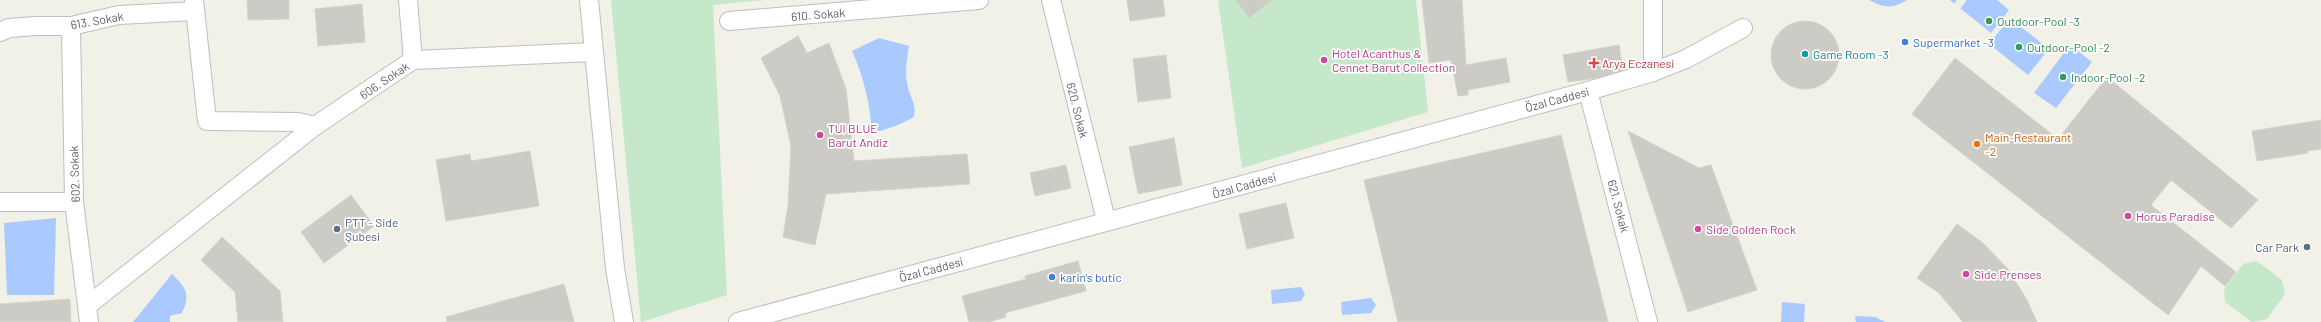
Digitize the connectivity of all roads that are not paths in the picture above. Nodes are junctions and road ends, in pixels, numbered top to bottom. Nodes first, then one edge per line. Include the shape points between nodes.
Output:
1 (408, 0) edge
2 (589, 0) edge
3 (979, 0) edge
4 (1051, 0) edge
5 (1653, 0) edge
6 (194, 5) edge
7 (729, 21) dead end
8 (71, 26) junction
9 (1744, 28) dead end
10 (0, 32) edge
11 (593, 52) junction
12 (413, 60) junction
13 (1653, 72) junction
14 (1588, 91) junction
15 (314, 126) junction
16 (0, 202) edge
17 (74, 202) junction
18 (1106, 220) junction
19 (88, 314) edge
20 (624, 322) edge
21 (738, 322) edge
22 (1648, 322) edge

1 - 12 street
2 - 11 street
3 - 7 street, 610. Sokak
4 - 18 street, 620. Sokak
5 - 13 street
6 - 8 street, 613. Sokak via 119,15
6 - 15 street via 207,121 298,122
8 - 10 street, 613. Sokak via 29,26 8,28
8 - 17 street, 602. Sokak
9 - 13 street, Özal Caddesi via 1686,59
11 - 12 street, 606. Sokak
11 - 20 street via 615,268
12 - 15 street, 606. Sokak
13 - 14 street, Özal Caddesi
14 - 18 street, Özal Caddesi via 1212,195
14 - 22 street, 621. Sokak
15 - 19 street, 606. Sokak
16 - 17 street
17 - 19 street, 602. Sokak
18 - 21 street, Özal Caddesi

